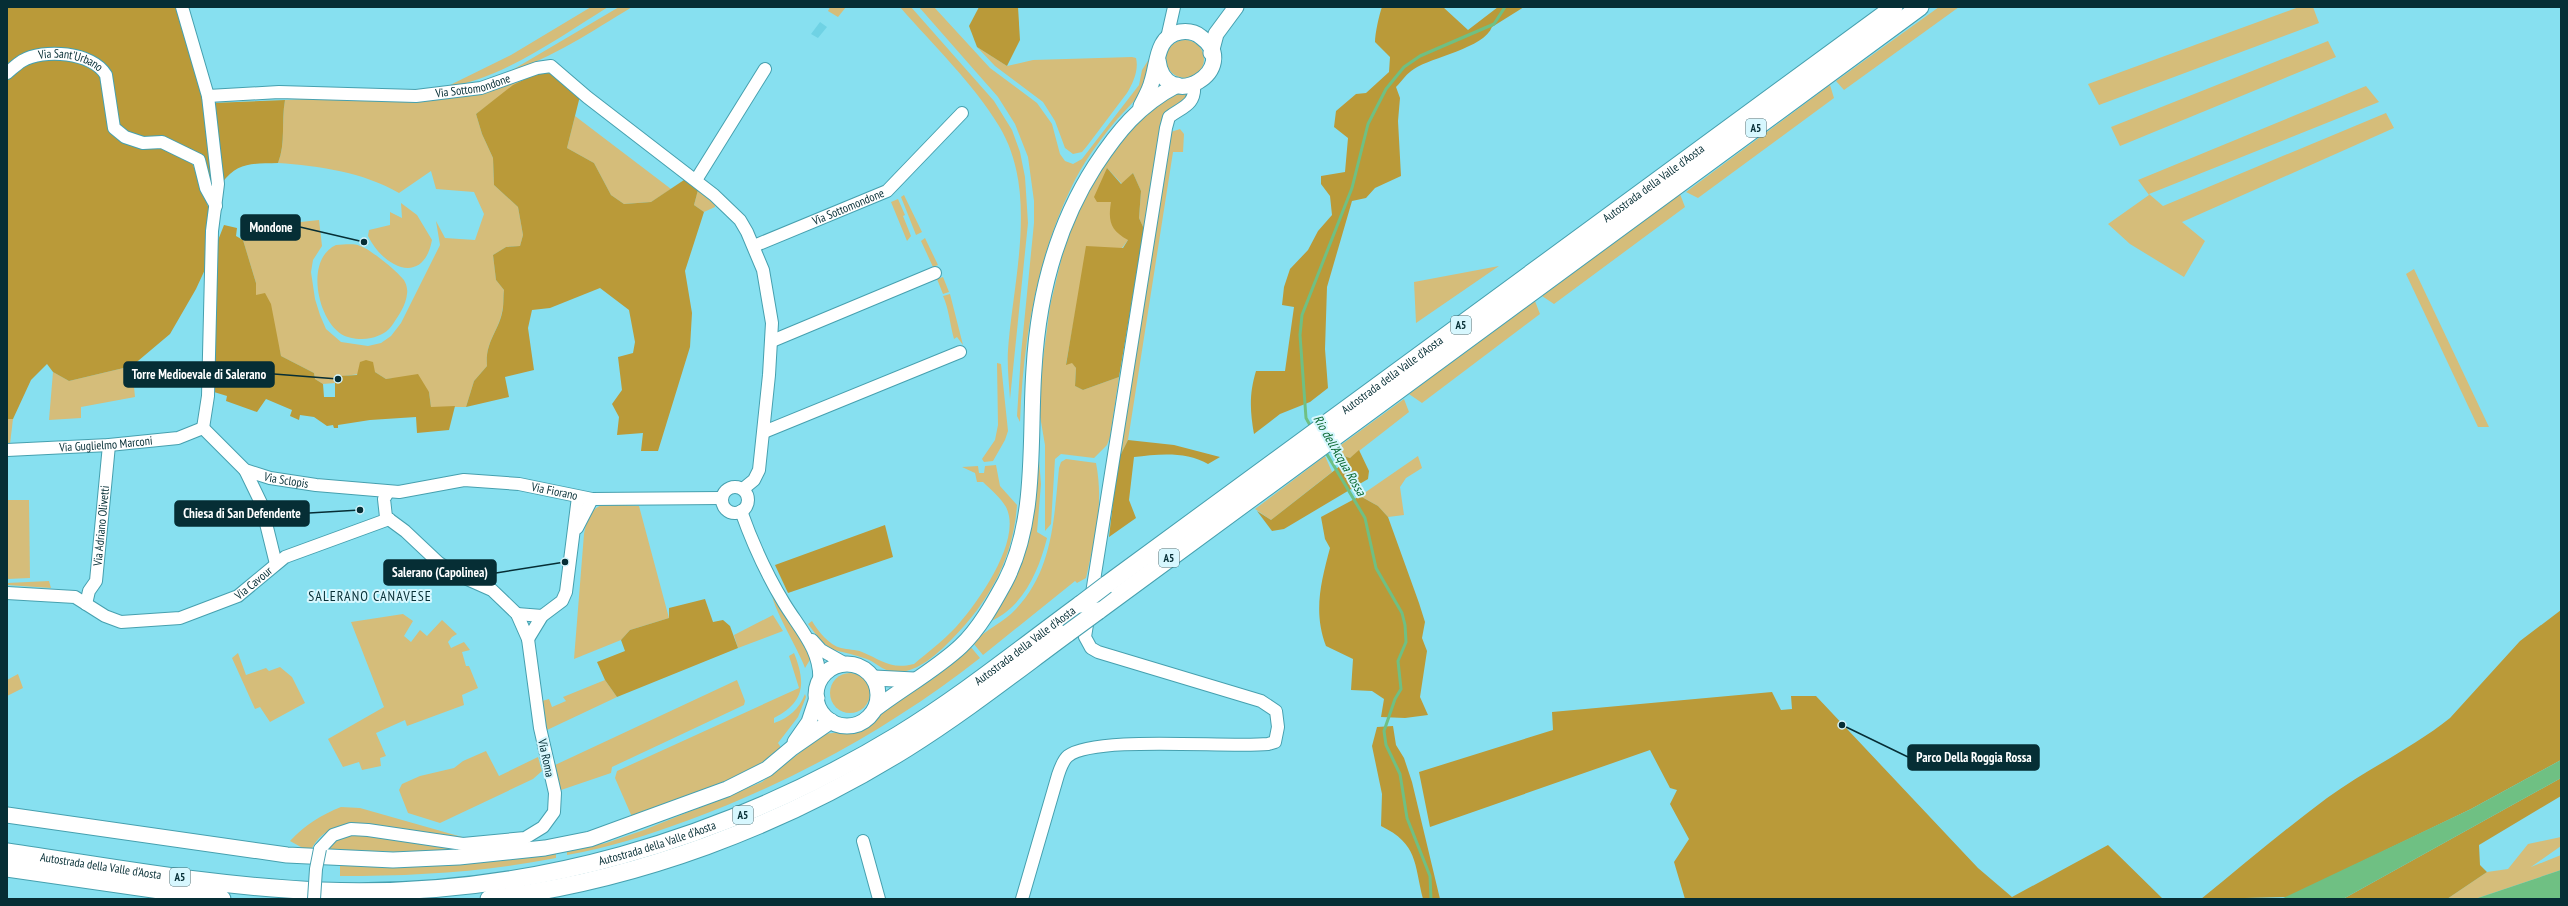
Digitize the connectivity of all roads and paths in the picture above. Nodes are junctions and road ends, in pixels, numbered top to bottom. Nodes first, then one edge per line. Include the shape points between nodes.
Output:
1 (182, 7) edge
2 (1175, 7) edge
3 (1236, 7) edge
4 (1894, 7) edge
5 (1920, 7) edge
6 (1226, 18) junction
7 (1190, 32) junction
8 (1167, 38) junction
9 (1211, 53) junction
10 (1158, 60) junction
11 (1826, 67) junction
12 (765, 69) dead end
13 (7, 73) edge
14 (1178, 85) junction
15 (1194, 85) junction
16 (208, 96) junction
17 (1141, 107) junction
18 (962, 113) dead end
19 (696, 180) junction
20 (216, 206) junction
21 (754, 246) junction
22 (935, 273) dead end
23 (772, 340) junction
24 (960, 352) dead end
25 (203, 428) junction
26 (764, 432) junction
27 (109, 446) junction
28 (7, 450) edge
29 (245, 470) junction
30 (743, 489) junction
31 (388, 492) junction
32 (578, 497) junction
33 (722, 498) junction
34 (592, 499) junction
35 (1235, 500) junction
36 (741, 511) junction
37 (388, 519) junction
38 (573, 535) junction
39 (276, 564) junction
40 (7, 593) edge
41 (86, 604) junction
42 (518, 614) junction
43 (542, 616) junction
44 (802, 630) junction
45 (528, 639) junction
46 (846, 664) junction
47 (874, 678) junction
48 (914, 680) junction
49 (819, 682) junction
50 (817, 698) junction
51 (875, 709) junction
52 (831, 721) junction
53 (792, 748) junction
54 (7, 816) edge
55 (863, 841) dead end
56 (7, 852) edge
57 (7, 868) edge
58 (222, 899) edge
59 (314, 899) edge
60 (489, 899) edge
61 (879, 899) edge
62 (1022, 899) edge

1 - 16 street
2 - 7 street
2 - 8 street
3 - 6 main road
4 - 11 highway, Autostrada della Valle d'Aosta / A5
5 - 11 highway, Autostrada della Valle d'Aosta / A5
6 - 7 main road via 1208,30
6 - 9 main road via 1216,34
7 - 8 main road via 1177,33
7 - 9 main road via 1205,41
8 - 10 main road via 1159,50
9 - 15 main road via 1212,63 1209,72
10 - 14 main road via 1163,76
10 - 17 main road via 1152,83
11 - 35 highway, Autostrada della Valle d'Aosta / A5
12 - 19 street
13 - 20 street, Via Sant'Urbano via 22,60 65,53 102,68 106,75 114,128 125,137 143,143 162,142 199,160 206,188
14 - 15 main road
14 - 17 main road
15 - 62 street via 1192,99 1187,107 1169,117 1166,128 1085,637 1091,648 1098,652 1261,701 1276,711 1278,727 1275,742 1138,744 1080,750 1067,757 1058,775
16 - 19 street, Via Sottomondone via 279,92 416,96 481,88 537,68 551,66 587,97
16 - 20 street via 218,184
17 - 48 main road via 1108,146 1086,181 1068,215 1055,249 1043,300 1034,366 1026,509 1016,552 1005,582 979,625 961,646
18 - 21 street, Via Sottomondone via 887,191
19 - 21 street, Via Sottomondone via 740,220
20 - 25 street via 212,231 208,396
21 - 23 street, Via Sottomondone via 761,263 769,299
22 - 23 street
23 - 26 street, Via Sottomondone
24 - 26 street
25 - 27 street, Via Guglielmo Marconi via 178,438
25 - 29 street, Via Sclopis
26 - 30 street, Via Sottomondone via 759,470 754,480
27 - 28 street, Via Guglielmo Marconi
27 - 41 street, Via Adriano Olivetti via 96,581 89,591
29 - 31 street, Via Sclopis via 270,478
29 - 39 street via 261,503
30 - 33 street via 732,487 725,491
30 - 36 street via 748,501
31 - 32 street, Via Fiorano via 464,480 519,484
31 - 37 street via 384,499
32 - 34 street, Via Fiorano
32 - 38 street
33 - 34 street, Via Fiorano
33 - 36 street via 730,512
34 - 38 street
35 - 56 highway, Autostrada della Valle d'Aosta / A5, bridge via 1106,585 939,708 826,776 742,816 705,830 589,864 507,881 473,885 324,892 212,882
35 - 60 highway, Autostrada della Valle d'Aosta / A5, bridge via 1098,611 908,748 865,773 790,812 666,860 583,882
36 - 44 street via 750,536 784,603
37 - 39 street, Via Cavour via 285,557
37 - 42 street, Via Roma via 405,531 439,563 456,574 492,590
38 - 43 street via 566,592 562,601
39 - 41 street, Via Cavour via 238,596 180,618 121,622 112,620
40 - 41 street via 75,597
42 - 43 street
42 - 45 street, Via Roma
43 - 45 street
44 - 46 street via 821,650
44 - 49 street via 818,661
45 - 59 street, Via Roma, bridge via 540,728 555,793 554,812 550,820 525,838 463,844 351,829 333,835 320,849
46 - 47 main road via 863,669
46 - 49 main road via 833,668
47 - 48 main road
47 - 51 main road via 878,694
48 - 51 main road
49 - 50 main road
50 - 52 main road via 822,713
50 - 53 main road via 809,722
51 - 52 main road via 865,720 852,726
52 - 53 main road
53 - 54 main road via 767,768 726,789 590,839 545,848 459,857 393,860 287,855
55 - 61 street
57 - 58 highway, Autostrada della Valle d'Aosta / A5

